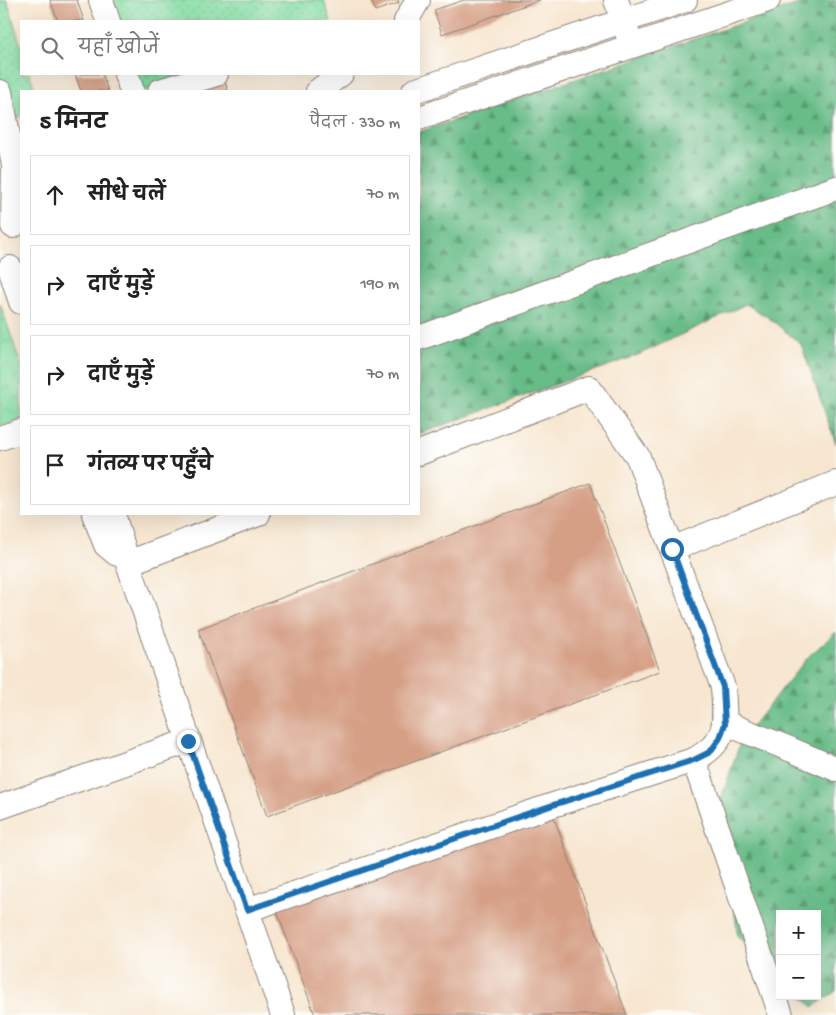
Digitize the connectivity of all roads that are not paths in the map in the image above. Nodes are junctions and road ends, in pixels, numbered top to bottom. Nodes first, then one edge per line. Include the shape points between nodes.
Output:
1 (101, 0) edge
2 (418, 0) edge
3 (685, 0) edge
4 (768, 0) edge
5 (619, 10) edge
6 (108, 20) edge
7 (407, 20) edge
8 (632, 46) junction
9 (126, 75) edge
10 (213, 75) edge
11 (132, 90) edge
12 (163, 90) edge
13 (417, 90) edge
14 (1, 98) edge
15 (420, 118) edge
16 (836, 188) edge
17 (11, 228) edge
18 (7, 266) edge
19 (20, 299) edge
20 (420, 338) edge
21 (20, 431) edge
22 (0, 438) edge
23 (420, 453) edge
24 (836, 482) edge
25 (94, 515) edge
26 (255, 515) edge
27 (117, 519) edge
28 (672, 549) junction
29 (128, 563) junction
30 (725, 724) junction
31 (188, 741) junction
32 (694, 760) junction
33 (836, 769) edge
34 (0, 807) edge
35 (247, 910) junction
36 (283, 1015) edge
37 (780, 1015) edge

1 - 6 street
2 - 7 street
3 - 5 street
4 - 8 street
5 - 8 street
5 - 13 street
8 - 15 street
9 - 11 street
10 - 12 street
14 - 17 street via 14,165
16 - 20 street
18 - 19 street
21 - 22 street
23 - 28 street via 589,388 638,457
24 - 28 street
25 - 29 street via 106,545
26 - 29 street
27 - 29 street
28 - 30 street via 723,687
29 - 31 street
30 - 32 street via 710,752
30 - 33 street
31 - 34 street
31 - 35 street
32 - 35 street
32 - 37 street
35 - 36 street

